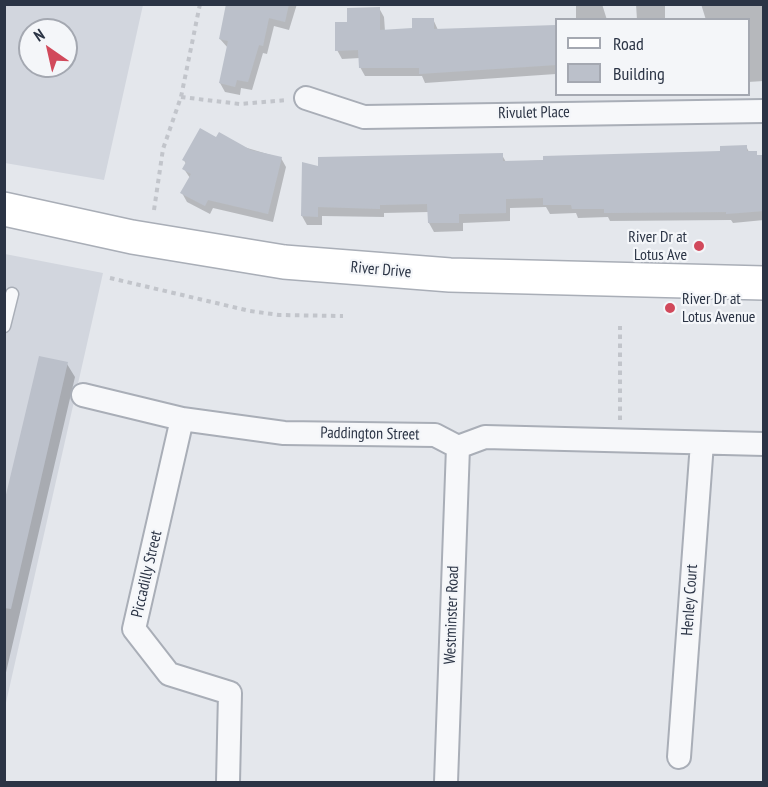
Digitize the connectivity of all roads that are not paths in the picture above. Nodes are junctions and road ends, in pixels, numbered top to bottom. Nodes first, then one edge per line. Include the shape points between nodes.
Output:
1 (306, 98) road end
2 (764, 111) edge
3 (4, 209) edge
4 (764, 283) edge
5 (12, 294) dead end
6 (4, 326) edge
7 (83, 395) dead end
8 (182, 419) junction
9 (702, 443) junction
10 (764, 444) edge
11 (458, 447) junction
12 (680, 758) dead end
13 (228, 783) edge
14 (446, 783) edge

1 - 2 street, Rivulet Place via 364,117
3 - 4 main road, River Drive via 132,237 284,262 450,275
5 - 6 lane
7 - 8 street, Paddington Street
8 - 11 street, Paddington Street via 284,432 435,435
8 - 13 street, Piccadilly Street via 134,629 169,674 230,693
9 - 10 street
9 - 11 street via 486,437
9 - 12 street, Henley Court
11 - 14 street, Westminster Road

